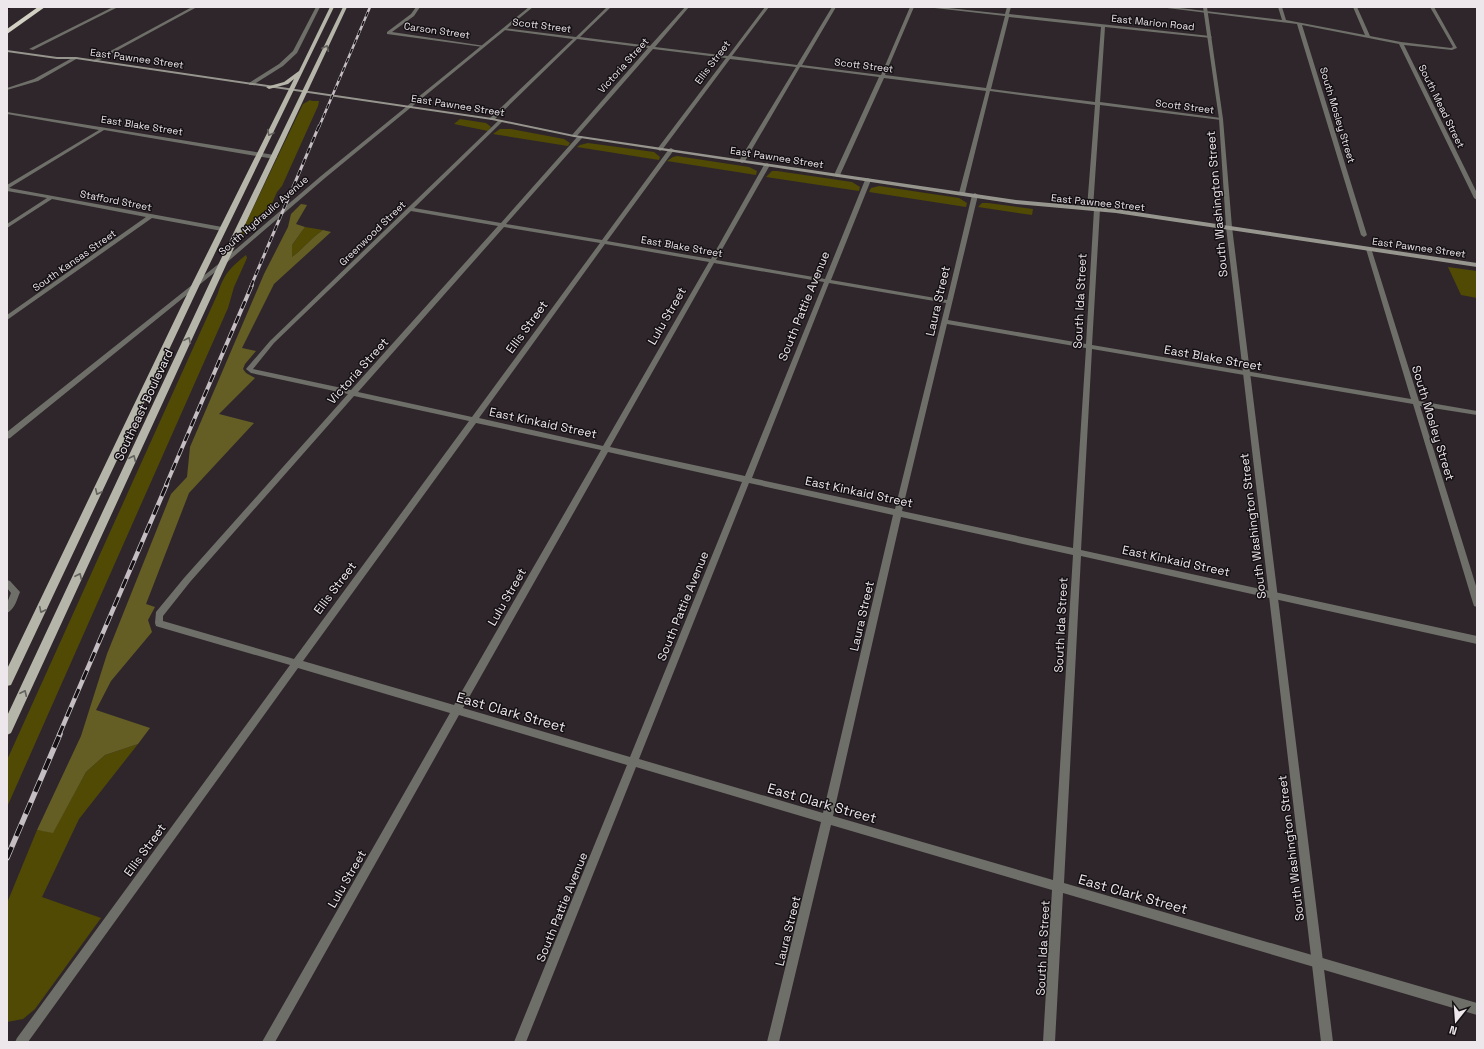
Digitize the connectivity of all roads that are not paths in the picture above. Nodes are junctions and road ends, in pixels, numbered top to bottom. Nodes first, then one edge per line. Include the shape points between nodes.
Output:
1 (32, 7) edge
2 (42, 7) edge
3 (116, 7) edge
4 (195, 7) edge
5 (318, 7) edge
6 (332, 7) edge
7 (345, 7) edge
8 (418, 7) edge
9 (531, 7) edge
10 (609, 7) edge
11 (687, 7) edge
12 (767, 7) edge
13 (834, 7) edge
14 (912, 7) edge
15 (928, 7) edge
16 (1009, 7) edge
17 (1161, 7) edge
18 (1280, 7) edge
19 (1355, 7) edge
20 (1432, 7) edge
21 (1206, 9) edge
22 (1006, 16) junction
23 (13, 19) dead end
24 (1284, 21) junction
25 (1299, 23) junction
26 (1103, 26) junction
27 (504, 29) junction
28 (7, 32) edge
29 (1368, 36) junction
30 (1210, 37) junction
31 (576, 38) junction
32 (1401, 43) junction
33 (483, 46) junction
34 (23, 48) dead end
35 (652, 48) junction
36 (31, 49) junction
37 (7, 51) edge
38 (76, 58) junction
39 (729, 58) junction
40 (94, 61) junction
41 (798, 66) junction
42 (302, 71) junction
43 (882, 77) junction
44 (251, 84) junction
45 (269, 87) junction
46 (7, 89) edge
47 (293, 90) junction
48 (987, 90) junction
49 (305, 92) junction
50 (286, 103) junction
51 (1098, 104) junction
52 (409, 106) junction
53 (7, 113) edge
54 (492, 119) junction
55 (1221, 119) junction
56 (501, 121) junction
57 (103, 129) junction
58 (577, 136) junction
59 (660, 148) junction
60 (671, 150) junction
61 (259, 154) junction
62 (274, 157) junction
63 (742, 161) junction
64 (767, 165) junction
65 (837, 175) junction
66 (868, 180) junction
67 (7, 188) edge
68 (962, 193) junction
69 (975, 196) junction
70 (52, 198) junction
71 (1477, 198) edge
72 (410, 209) junction
73 (1094, 209) junction
74 (151, 216) junction
75 (503, 225) junction
76 (7, 226) edge
77 (1229, 227) junction
78 (222, 229) junction
79 (1364, 235) dead end
80 (603, 242) junction
81 (1369, 249) junction
82 (712, 261) junction
83 (223, 263) junction
84 (1477, 265) edge
85 (827, 281) junction
86 (196, 285) junction
87 (950, 302) junction
88 (7, 318) edge
89 (945, 322) junction
90 (1089, 347) junction
91 (256, 359) joint
92 (1247, 375) junction
93 (352, 393) junction
94 (1415, 402) junction
95 (1477, 413) edge
96 (474, 420) junction
97 (8, 433) edge
98 (605, 449) junction
99 (747, 480) junction
100 (898, 512) junction
101 (1078, 552) junction
102 (7, 583) edge
103 (1273, 595) junction
104 (1477, 604) edge
105 (7, 609) edge
106 (159, 624) joint
107 (1477, 640) edge
108 (294, 664) junction
109 (7, 681) edge
110 (456, 711) junction
111 (7, 729) edge
112 (633, 762) junction
113 (827, 819) junction
114 (1058, 886) junction
115 (1317, 962) junction
116 (1477, 1009) edge
117 (21, 1042) edge
118 (268, 1042) edge
119 (520, 1042) edge
120 (773, 1042) edge
121 (1049, 1042) edge
122 (1327, 1042) edge

1 - 23 highway
2 - 28 highway
3 - 36 street
4 - 40 street
5 - 44 street via 295,52 282,65
6 - 42 main road, Southeast Boulevard
49 -> 7 main road, Southeast Boulevard
8 - 33 street, Carson Street via 413,14 388,32
9 - 27 street, South Hydraulic Avenue
10 - 31 street
11 - 35 street, Victoria Street
12 - 39 street, Ellis Street
13 - 41 street
14 - 43 street
15 - 22 street, East Marion Road
16 - 22 street
17 - 21 street, East Marion Road
18 - 24 street
19 - 29 street
20 - 32 street, East Marion Road via 1455,47 1452,49
21 - 24 street, East Marion Road
21 - 30 street, South Washington Street
22 - 26 street, East Marion Road
22 - 48 street
24 - 25 street, East Marion Road
25 - 29 street, East Marion Road
25 - 79 street, South Mosley Street
26 - 30 street, East Marion Road
26 - 51 street, South Ida Street
27 - 31 street, Scott Street
27 - 33 street, South Hydraulic Avenue
29 - 32 street, East Marion Road
30 - 55 street, South Washington Street
31 - 35 street, Scott Street
31 - 54 street
32 - 71 street, South Mead Street
33 - 52 street, South Hydraulic Avenue
34 - 36 main road, East Pawnee Street
35 - 39 street, Scott Street
35 - 58 street, Victoria Street
36 - 38 main road, East Pawnee Street
37 - 38 main road, East Pawnee Street
38 - 40 main road, East Pawnee Street
38 - 46 street via 36,80
39 - 41 street, Scott Street
39 - 59 street, Ellis Street
40 - 44 main road, East Pawnee Street
41 - 43 street, Scott Street
41 - 63 street
42 - 45 main road via 286,83
42 - 47 main road, Southeast Boulevard
43 - 48 street, Scott Street
43 - 65 street
44 - 45 main road, East Pawnee Street
45 - 47 main road, East Pawnee Street
45 - 50 main road via 282,95
47 - 49 main road, East Pawnee Street
47 - 50 main road, Southeast Boulevard
48 - 51 street, Scott Street
48 - 68 street
49 - 52 main road, East Pawnee Street
49 - 62 main road, Southeast Boulevard
50 -> 61 main road, Southeast Boulevard
51 - 55 street, Scott Street
51 - 73 street, South Ida Street
52 - 54 main road, East Pawnee Street
52 - 83 street, South Hydraulic Avenue
53 - 57 street, East Blake Street
54 - 56 main road, East Pawnee Street
55 - 77 street, South Washington Street
56 - 58 main road, East Pawnee Street
56 - 72 street, Greenwood Street
57 - 61 street, East Blake Street
57 - 67 street
58 - 59 main road, East Pawnee Street
58 - 75 street, Victoria Street
59 - 60 main road, East Pawnee Street
60 - 63 main road, East Pawnee Street
60 - 80 street, Ellis Street
61 - 62 street, East Blake Street
61 - 78 main road, Southeast Boulevard
62 - 83 main road, Southeast Boulevard
63 - 64 main road, East Pawnee Street
64 - 65 main road, East Pawnee Street
64 - 82 street, Lulu Street
65 - 66 main road, East Pawnee Street
66 - 68 main road, East Pawnee Street
66 - 85 street, South Pattie Avenue
67 - 70 street, Stafford Street
68 - 69 main road, East Pawnee Street
69 - 73 main road, East Pawnee Street via 1048,206
69 - 87 street, Laura Street
70 - 74 street, Stafford Street
70 - 76 street
72 - 75 street, East Blake Street
72 - 91 street, Greenwood Street
73 - 77 main road, East Pawnee Street
73 - 90 street, South Ida Street
74 - 78 street, Stafford Street
74 - 88 street, South Kansas Street
75 - 80 street, East Blake Street
75 - 93 street, Victoria Street
77 - 81 main road, East Pawnee Street
77 - 92 street, South Washington Street
78 - 86 main road, Southeast Boulevard
80 - 82 street, East Blake Street
80 - 96 street, Ellis Street
81 - 84 main road, East Pawnee Street
81 - 94 street, South Mosley Street
82 - 85 street, East Blake Street
82 - 98 street, Lulu Street
83 - 86 street, South Hydraulic Avenue
111 -> 83 main road, Southeast Boulevard
85 - 87 street, East Blake Street
85 - 99 street, South Pattie Avenue
86 - 97 street, South Hydraulic Avenue
86 -> 109 main road, Southeast Boulevard
87 - 89 street, Laura Street
89 - 90 street, East Blake Street
89 - 100 street, Laura Street
90 - 92 street, East Blake Street
90 - 101 street, South Ida Street
91 - 93 street, East Kinkaid Street via 249,368 252,371
92 - 94 street, East Blake Street
92 - 103 street, South Washington Street
93 - 96 street, East Kinkaid Street
93 - 106 street, Victoria Street via 187,580 159,615
94 - 95 street, East Blake Street
94 - 104 street, South Mosley Street
96 - 98 street, East Kinkaid Street
96 - 108 street, Ellis Street
98 - 99 street, East Kinkaid Street
98 - 110 street, Lulu Street
99 - 100 street, East Kinkaid Street
99 - 112 street, South Pattie Avenue
100 - 101 street, East Kinkaid Street
100 - 113 street, Laura Street
101 - 103 street, East Kinkaid Street
101 - 114 street, South Ida Street
102 - 105 street via 16,592
103 - 107 street, East Kinkaid Street
103 - 115 street, South Washington Street
106 - 108 street, East Clark Street
108 - 110 street, East Clark Street
108 - 117 street, Ellis Street
110 - 112 street, East Clark Street
110 - 118 street, Lulu Street
112 - 113 street, East Clark Street
112 - 119 street, South Pattie Avenue
113 - 114 street, East Clark Street
113 - 120 street, Laura Street
114 - 115 street, East Clark Street
114 - 121 street, South Ida Street
115 - 116 street, East Clark Street
115 - 122 street, South Washington Street

